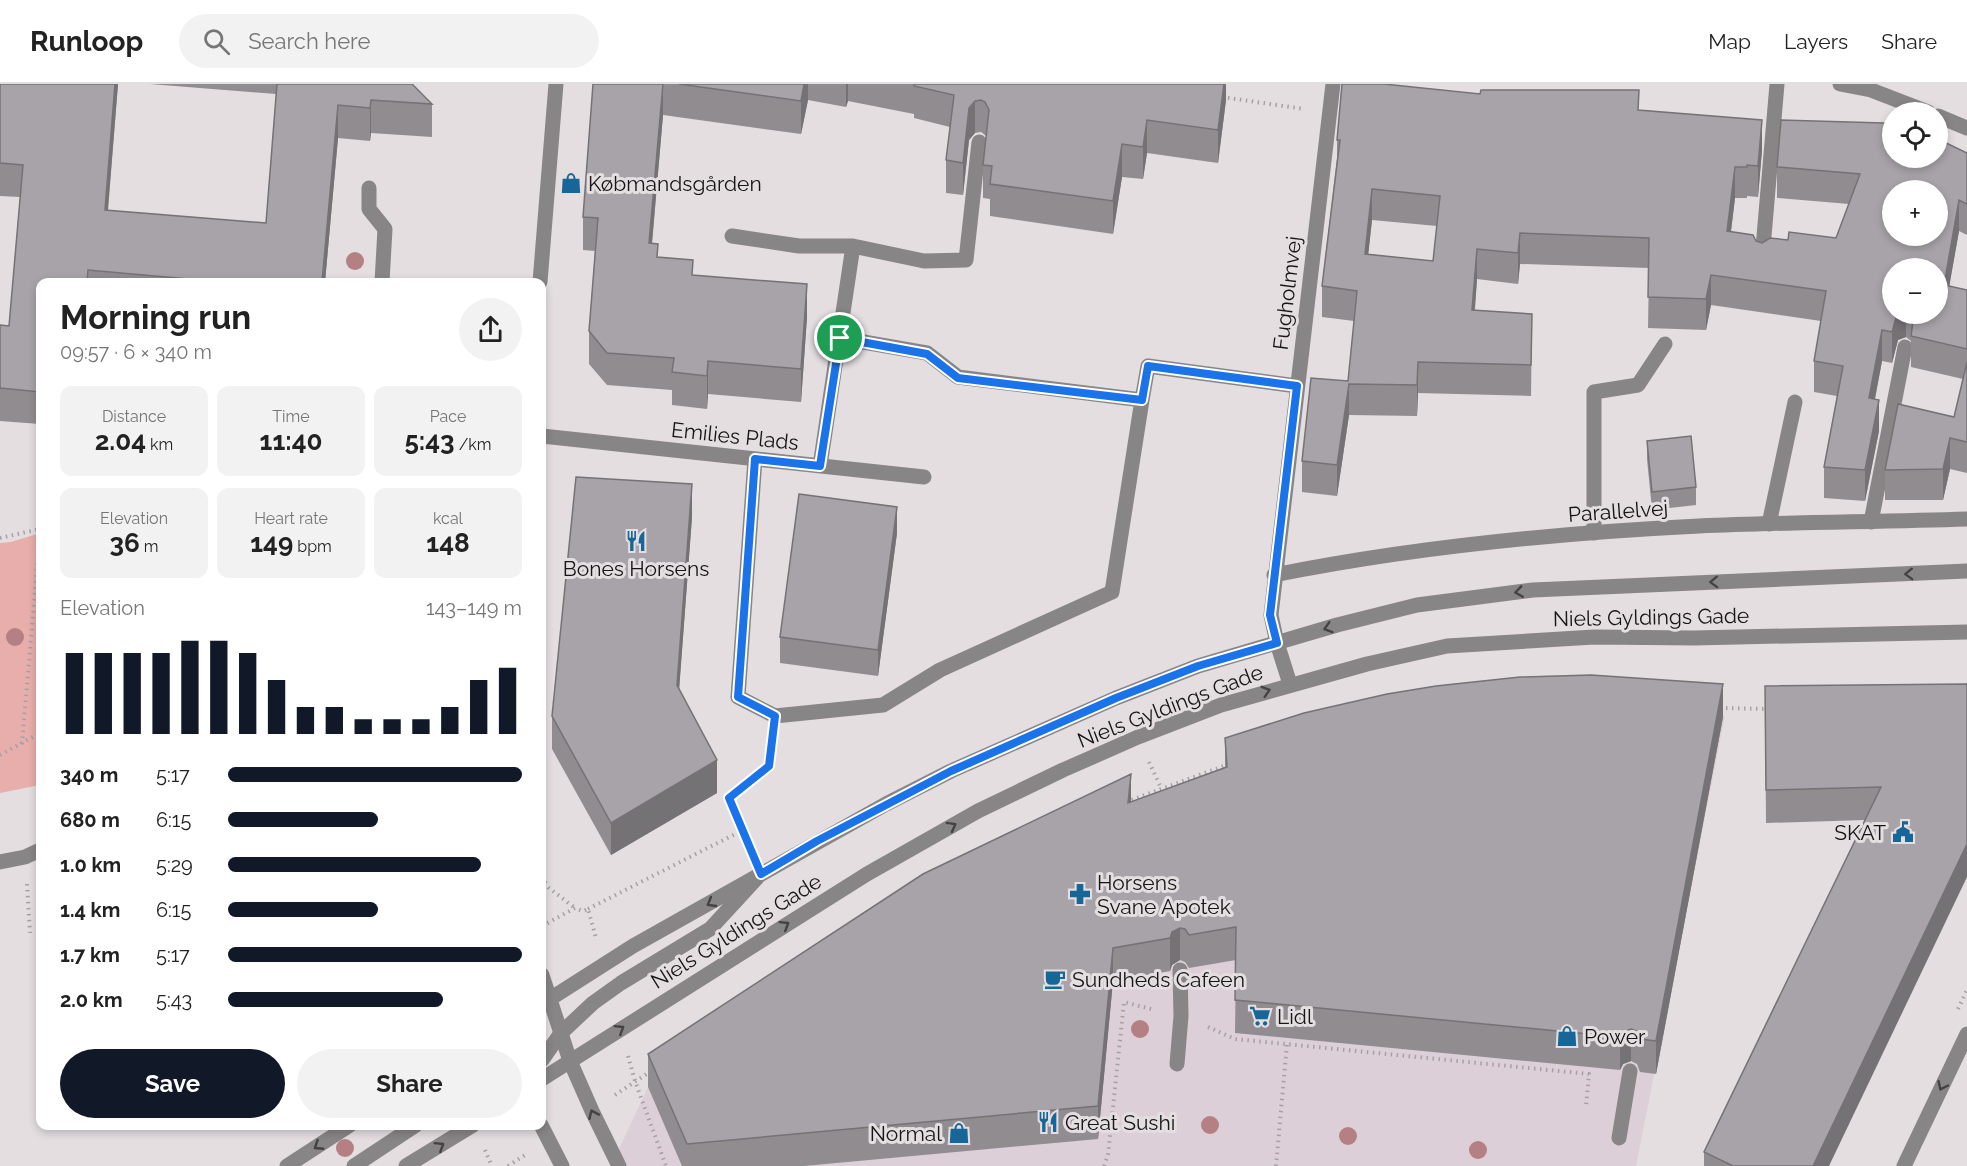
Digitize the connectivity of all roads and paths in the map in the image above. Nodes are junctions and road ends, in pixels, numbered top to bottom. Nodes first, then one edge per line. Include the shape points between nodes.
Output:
1 (556, 84) edge
2 (1333, 84) edge
3 (1778, 84) edge
4 (1840, 84) edge
5 (1214, 96) edge
6 (1902, 102) edge
7 (1329, 113) junction
8 (1948, 120) edge
9 (1967, 128) edge
10 (979, 142) dead end
11 (369, 188) dead end
12 (732, 236) dead end
13 (854, 246) junction
14 (1762, 264) edge
15 (382, 278) edge
16 (540, 278) edge
17 (840, 338) junction
18 (1665, 344) dead end
19 (1905, 347) dead end
20 (1297, 386) junction
21 (1142, 400) junction
22 (1794, 402) dead end
23 (546, 436) edge
24 (755, 459) junction
25 (820, 466) junction
26 (924, 477) dead end
27 (1967, 519) edge
28 (1871, 522) junction
29 (1769, 524) junction
30 (36, 531) edge
31 (1594, 533) junction
32 (0, 538) edge
33 (1967, 571) edge
34 (1274, 575) junction
35 (36, 578) edge
36 (1967, 632) edge
37 (1277, 643) junction
38 (1290, 684) junction
39 (1719, 708) edge
40 (1778, 709) edge
41 (775, 716) junction
42 (36, 736) edge
43 (22, 744) junction
44 (0, 755) edge
45 (1236, 762) edge
46 (1161, 789) junction
47 (1162, 800) edge
48 (1120, 804) edge
49 (743, 830) junction
50 (36, 852) edge
51 (25, 857) junction
52 (0, 862) edge
53 (761, 874) junction
54 (546, 883) edge
55 (574, 908) junction
56 (588, 909) junction
57 (546, 924) edge
58 (30, 933) dead end
59 (603, 964) junction
60 (1180, 970) dead end
61 (546, 1003) edge
62 (546, 1007) edge
63 (1181, 1016) junction
64 (561, 1033) junction
65 (1967, 1034) edge
66 (1287, 1044) junction
67 (546, 1054) edge
68 (570, 1060) junction
69 (1177, 1064) dead end
70 (655, 1069) edge
71 (1630, 1071) dead end
72 (546, 1076) edge
73 (635, 1081) junction
74 (1586, 1106) dead end
75 (592, 1111) junction
76 (342, 1130) edge
77 (408, 1130) edge
78 (465, 1130) edge
79 (544, 1130) edge
80 (1619, 1138) dead end
81 (287, 1166) edge
82 (354, 1166) edge
83 (406, 1166) edge
84 (562, 1166) edge
85 (619, 1166) edge
86 (666, 1166) edge
87 (1104, 1166) edge
88 (1276, 1166) edge
89 (1904, 1166) edge

1 - 16 street
2 - 7 street, Fugholmvej
3 - 14 street
4 - 6 street
5 - 7 path
7 - 20 street, Fugholmvej
8 - 9 street
10 - 13 street via 966,260 924,261
11 - 15 street via 369,209 385,229
12 - 13 street via 799,246
13 - 17 street
17 - 21 street via 927,354 958,378
17 - 25 street
18 - 31 street via 1638,385 1594,392
19 - 28 street
20 - 21 street via 1148,366
20 - 34 street, Fugholmvej
21 - 41 street via 1112,592 940,670 884,705
22 - 29 street
23 - 24 street, Emilies Plads
24 - 25 street, Emilies Plads
24 - 41 street via 738,697
25 - 26 street, Emilies Plads
27 - 28 street, Parallelvej
28 - 29 street, Parallelvej
29 - 31 street, Parallelvej
30 - 32 path
31 - 34 street, Parallelvej via 1451,546
33 -> 37 street, Niels Gyldings Gade via 1533,590 1417,605
34 - 37 street, Fugholmvej via 1270,615
35 - 43 path
36 - 38 street, Niels Gyldings Gade via 1594,637 1447,646
37 - 38 street, Fugholmvej
37 - 53 street, Niels Gyldings Gade via 1188,670 992,753 886,804
68 -> 38 street, Niels Gyldings Gade via 867,874 978,811 1138,737
39 - 40 path
41 - 49 path via 769,766 729,798
42 - 43 path
43 - 44 path
45 - 46 path
46 - 47 path
46 - 48 path
49 - 53 path
49 - 56 path
50 - 51 street
51 - 52 street
51 - 58 path
53 -> 59 street, Niels Gyldings Gade
53 - 64 street via 710,929 621,983
54 - 55 path
55 - 56 path
55 - 57 path
56 - 59 path
59 - 61 street, Niels Gyldings Gade
60 - 63 street
62 - 64 street
63 - 66 path via 1235,1039
63 - 69 street
63 - 87 path via 1124,1002
64 - 67 street
64 - 68 street
65 -> 89 street
66 - 74 path via 1589,1074
66 - 88 path
68 - 72 street, Niels Gyldings Gade
68 - 75 street
70 - 73 path
71 - 80 street
73 - 75 path
73 - 86 path
85 -> 75 street
76 -> 81 street
77 - 82 street
83 -> 78 street
79 - 84 street

